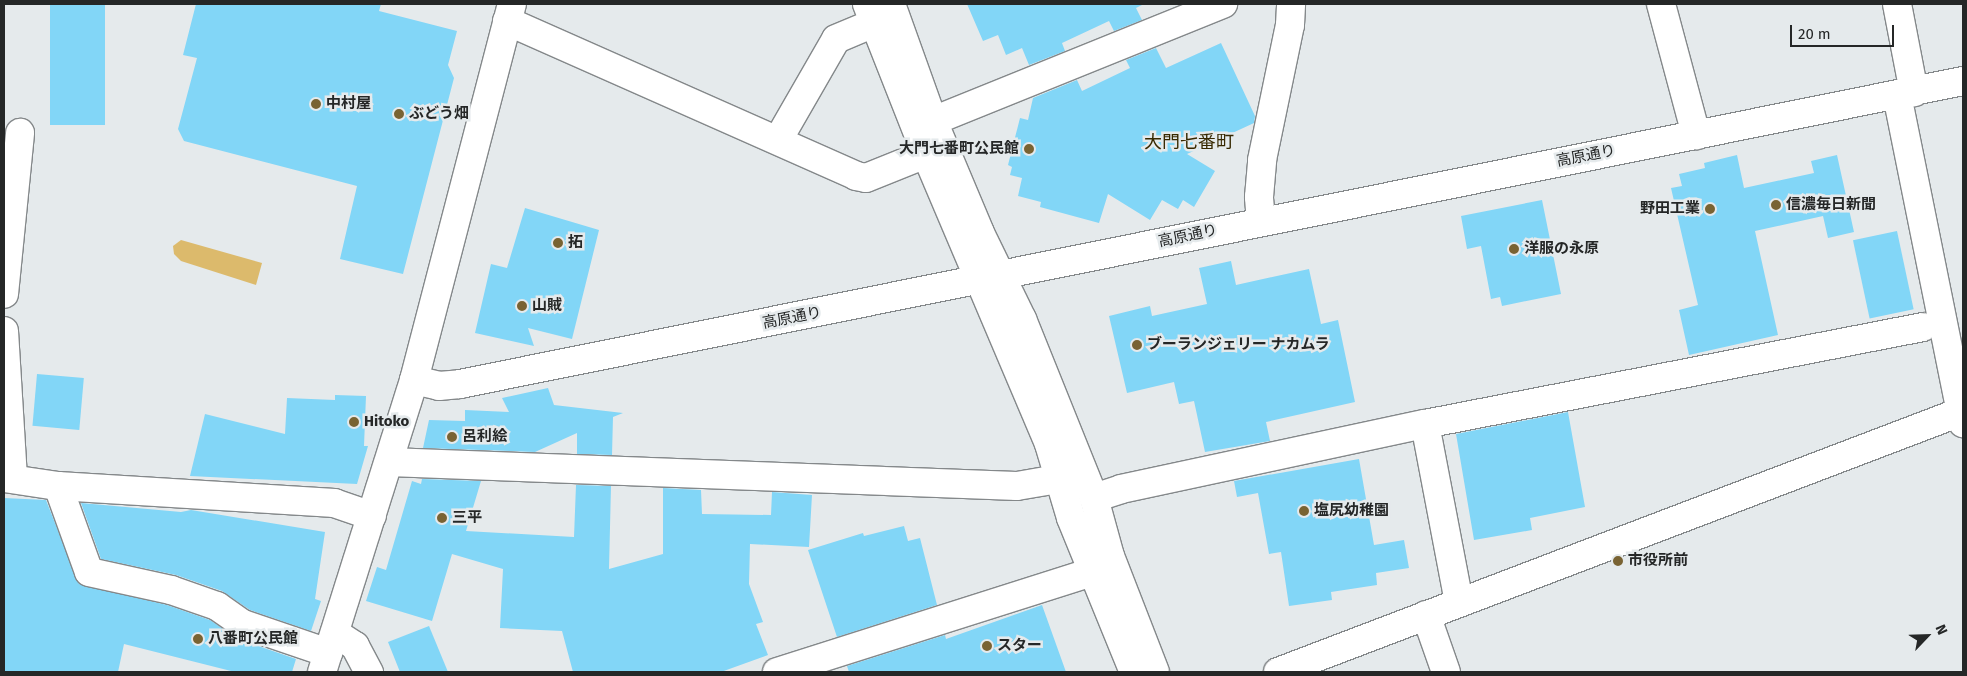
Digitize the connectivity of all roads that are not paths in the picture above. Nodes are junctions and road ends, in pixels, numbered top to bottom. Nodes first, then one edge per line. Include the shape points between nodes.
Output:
1 (1223, 4) edge
2 (1291, 4) edge
3 (1662, 4) edge
4 (1897, 4) edge
5 (877, 10) edge
6 (1182, 11) edge
7 (510, 12) edge
8 (1963, 81) edge
9 (1905, 93) junction
10 (933, 121) junction
11 (20, 133) dead end
12 (1696, 135) junction
13 (778, 140) junction
14 (926, 154) junction
15 (1261, 221) junction
16 (991, 277) junction
17 (4, 294) edge
18 (1923, 327) dead end
19 (4, 331) edge
20 (414, 380) junction
21 (1962, 415) edge
22 (1425, 424) junction
23 (389, 462) junction
24 (8, 478) edge
25 (1058, 480) junction
26 (58, 486) junction
27 (1094, 498) junction
28 (372, 516) junction
29 (1093, 572) junction
30 (1459, 602) junction
31 (1426, 615) junction
32 (328, 653) edge
33 (1309, 667) edge
34 (368, 672) edge
35 (777, 672) edge
36 (1134, 672) edge
37 (1156, 672) edge
38 (1278, 672) edge
39 (1446, 672) edge

1 - 6 street
2 - 15 street via 1290,25 1262,160
3 - 12 street
4 - 9 street
5 - 10 street
5 - 13 street via 836,38
5 - 14 street
6 - 10 street
7 - 13 street
7 - 20 street
8 - 9 street, 高原通り
9 - 12 street, 高原通り
9 - 21 street
10 - 16 street
11 - 17 street
12 - 15 street, 高原通り
13 - 14 street via 866,178
14 - 16 street
15 - 16 street, 高原通り
16 - 20 street, 高原通り via 460,384 439,386
16 - 25 street via 1049,444
16 - 27 street
18 - 22 street
19 - 24 street
20 - 23 street
21 - 30 street
22 - 27 street via 1121,489
22 - 30 street
23 - 25 street via 1017,486
23 - 28 street
24 - 26 street
25 - 29 street
26 - 28 street via 334,503
26 - 32 street via 89,572 171,590 217,606 243,624
27 - 37 street via 1110,556
28 - 32 street
29 - 35 street
29 - 36 street
30 - 31 street
31 - 33 street
31 - 39 street
32 - 34 street via 355,646
33 - 38 street

